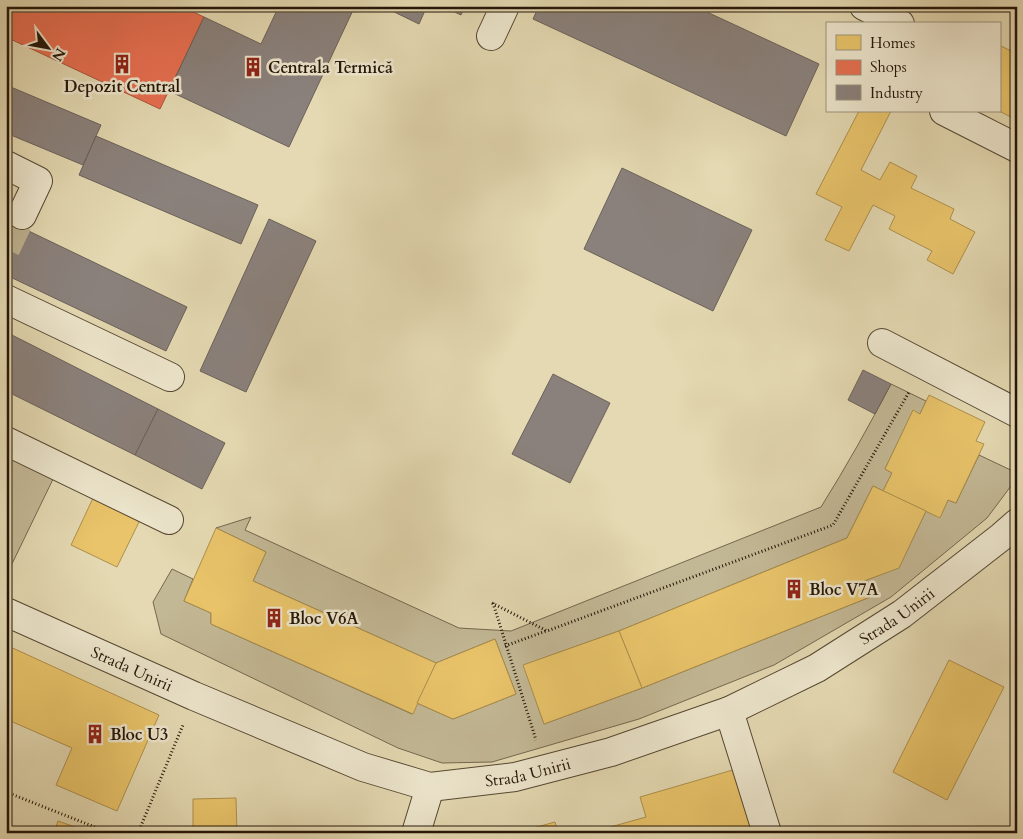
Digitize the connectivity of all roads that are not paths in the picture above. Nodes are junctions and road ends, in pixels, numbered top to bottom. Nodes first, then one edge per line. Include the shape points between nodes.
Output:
1 (505, 6) edge
2 (864, 6) edge
3 (896, 22) edge
4 (490, 36) dead end
5 (946, 112) edge
6 (1017, 148) edge
7 (6, 165) edge
8 (22, 215) tunnel mouth
9 (6, 299) edge
10 (882, 343) dead end
11 (170, 377) dead end
12 (1017, 414) edge
13 (6, 441) edge
14 (169, 520) dead end
15 (1017, 523) edge
16 (6, 612) edge
17 (729, 711) junction
18 (430, 787) junction
19 (416, 833) edge
20 (767, 833) edge

1 - 4 street
2 - 3 street
5 - 6 street
7 - 8 street via 38,181
9 - 11 street
10 - 12 street
13 - 14 street
15 - 17 street, Strada Unirii via 902,614 817,668
16 - 18 street, Strada Unirii via 363,767
17 - 18 street, Strada Unirii via 611,752 515,777
17 - 20 street
18 - 19 street

